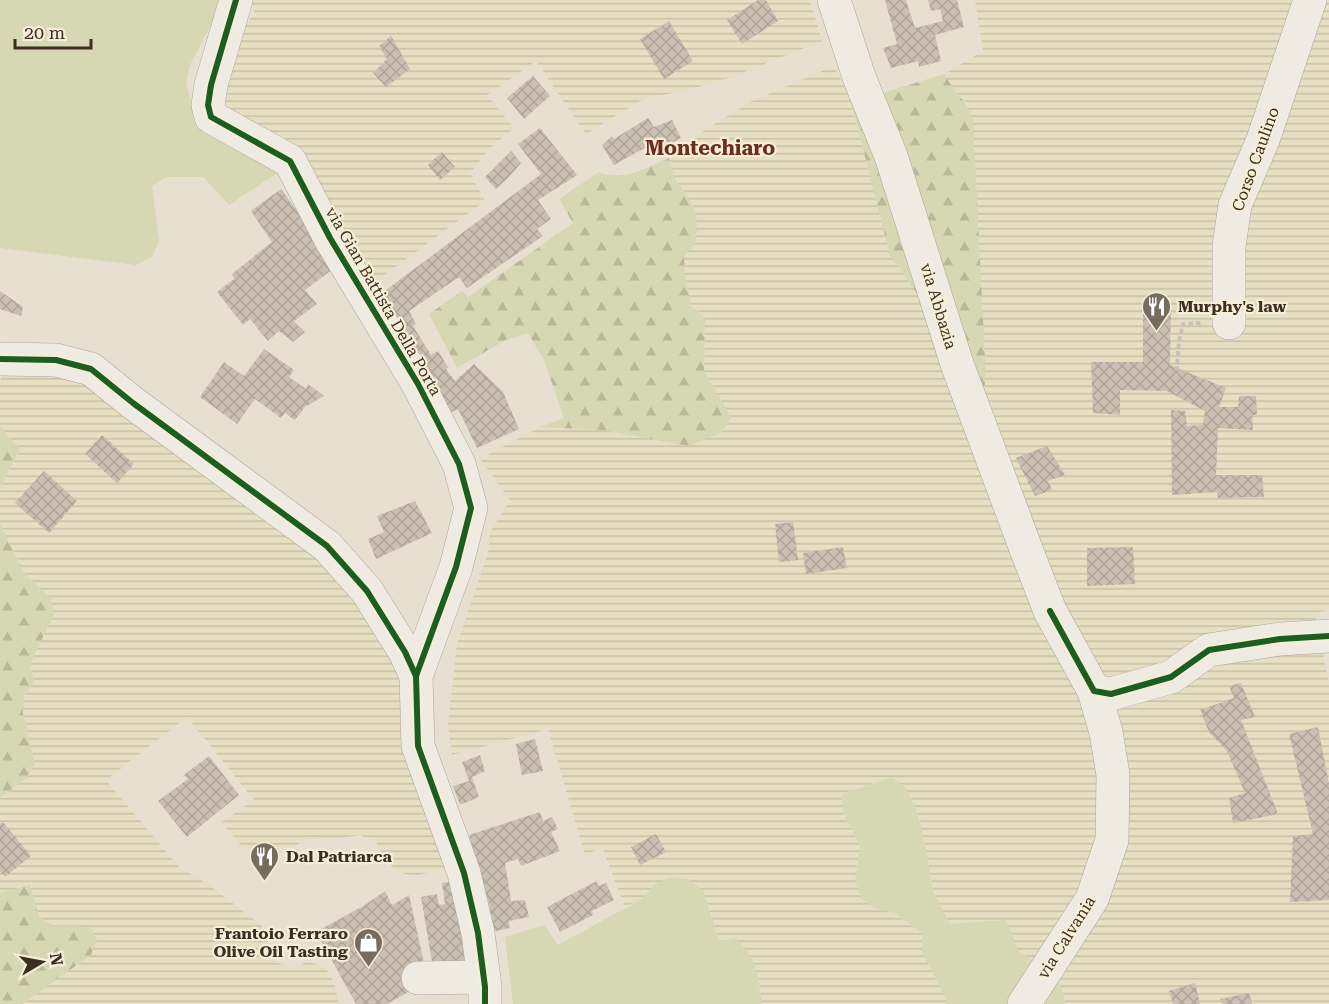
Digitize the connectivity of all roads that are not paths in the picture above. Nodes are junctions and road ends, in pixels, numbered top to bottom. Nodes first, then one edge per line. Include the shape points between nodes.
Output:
1 (236, 0) edge
2 (834, 0) edge
3 (1310, 0) edge
4 (1228, 323) road end
5 (0, 359) edge
6 (1050, 611) joint
7 (1329, 636) edge
8 (416, 676) junction
9 (1094, 691) junction
10 (418, 978) dead end
11 (484, 990) edge
12 (1024, 1004) edge

1 - 8 street, via Gian Battista Della Porta via 211,84 211,117 290,161 330,238 418,384 459,464 471,508 456,567
2 - 6 street, via Abbazia via 891,156 957,364
3 - 4 street, Corso Caulino via 1263,140 1236,205 1229,246
5 - 8 street via 56,360 91,369 327,546 367,591
6 - 9 street, via Calvania
7 - 9 street via 1209,650 1171,676 1111,694
8 - 11 street, via Gian Battista Della Porta via 418,747 464,873 478,933
9 - 12 street, via Calvania via 1113,776 1112,840 1092,899
10 - 11 street

